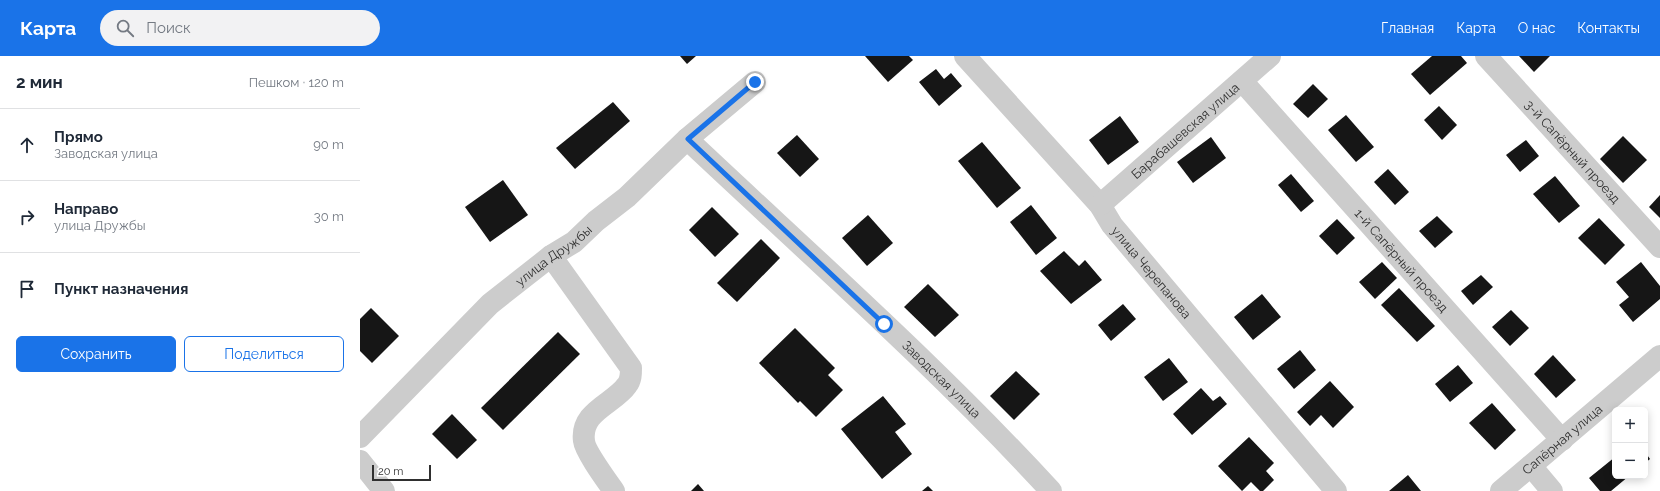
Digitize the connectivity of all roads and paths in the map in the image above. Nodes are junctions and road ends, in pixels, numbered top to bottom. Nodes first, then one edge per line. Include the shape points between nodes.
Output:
1 (965, 56) edge
2 (1270, 56) edge
3 (1486, 56) edge
4 (1242, 81) junction
5 (755, 82) dead end
6 (688, 139) junction
7 (1100, 205) junction
8 (1660, 247) edge
9 (551, 256) junction
10 (1660, 356) edge
11 (360, 437) edge
12 (1562, 440) junction
13 (1531, 466) junction
14 (363, 470) edge
15 (384, 491) edge
16 (614, 491) edge
17 (1051, 491) edge
18 (1336, 491) edge
19 (1501, 491) edge
20 (1552, 491) edge

1 - 7 street, улица Черепанова
2 - 4 street, Барабашевская улица
3 - 8 street, 3-й Сапёрный проезд
4 - 7 street, Барабашевская улица
4 - 12 street, 1-й Сапёрный проезд
5 - 6 street, улица Дружбы
6 - 9 street, улица Дружбы via 627,197 574,242
6 - 17 street, Заводская улица via 1004,440
7 - 18 street, улица Черепанова via 1112,225
9 - 11 street, улица Дружбы via 490,304
9 - 16 street via 631,368 631,378 627,386 589,417 585,429 584,441
10 - 12 street, Сапёрная улица
12 - 13 street, Сапёрная улица
13 - 19 street, Сапёрная улица
13 - 20 street
14 - 15 street

